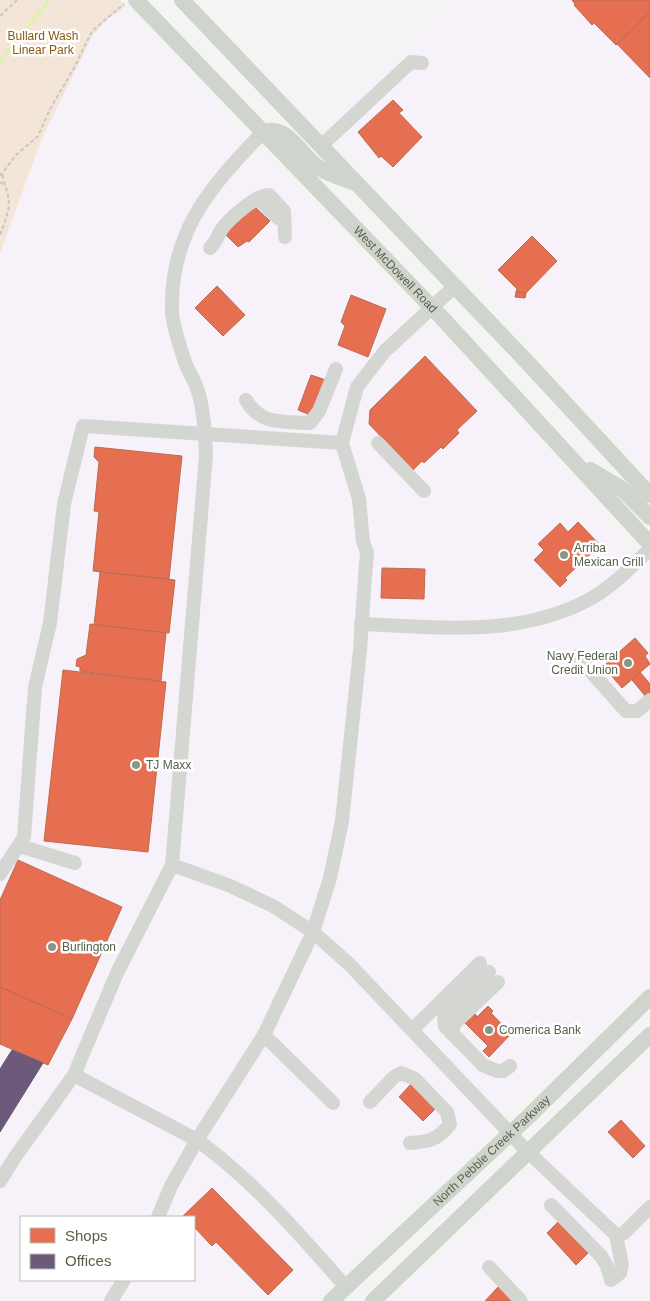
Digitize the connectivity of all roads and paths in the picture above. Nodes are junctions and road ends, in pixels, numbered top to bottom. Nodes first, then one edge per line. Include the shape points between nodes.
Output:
1 (17, 0) edge
2 (182, 0) edge
3 (130, 1) edge
4 (0, 16) edge
5 (422, 64) dead end
6 (263, 132) junction
7 (321, 146) junction
8 (1, 175) edge
9 (0, 182) edge
10 (360, 186) junction
11 (8, 187) junction
12 (0, 235) edge
13 (285, 237) dead end
14 (210, 248) dead end
15 (455, 286) junction
16 (431, 308) junction
17 (336, 369) dead end
18 (246, 400) dead end
19 (205, 433) junction
20 (342, 443) junction
21 (378, 443) dead end
22 (576, 461) junction
23 (424, 491) dead end
24 (650, 495) edge
25 (650, 517) edge
26 (650, 544) edge
27 (650, 549) edge
28 (361, 624) junction
29 (577, 656) dead end
30 (650, 700) edge
31 (20, 846) junction
32 (75, 863) dead end
33 (172, 865) junction
34 (0, 874) edge
35 (313, 932) junction
36 (493, 976) junction
37 (650, 997) edge
38 (412, 1030) junction
39 (452, 1033) junction
40 (264, 1035) junction
41 (650, 1035) edge
42 (510, 1066) dead end
43 (74, 1075) junction
44 (370, 1102) dead end
45 (333, 1103) dead end
46 (510, 1133) junction
47 (197, 1140) junction
48 (410, 1143) dead end
49 (528, 1152) junction
50 (0, 1181) edge
51 (550, 1205) dead end
52 (650, 1207) edge
53 (158, 1216) edge
54 (616, 1235) junction
55 (489, 1268) dead end
56 (123, 1281) edge
57 (347, 1294) edge
58 (111, 1301) edge
59 (331, 1301) edge
60 (373, 1301) edge
61 (521, 1301) edge

1 - 4 path
2 - 7 main road
3 - 6 main road, West McDowell Road
3 - 8 path via 92,31 38,136 16,155
5 - 7 lane via 411,62
6 - 10 main road via 282,132 318,167
6 - 16 main road, West McDowell Road
6 - 19 lane via 202,202 185,235 175,272 172,314 183,359 198,390
7 - 10 main road
8 - 11 path
9 - 11 path
10 - 15 main road
11 - 12 path via 10,204
13 - 14 lane via 284,211 269,195 258,198 220,232
15 - 16 lane
15 - 24 main road
16 - 20 lane via 384,352 357,387
16 - 22 main road, West McDowell Road
17 - 18 lane via 319,411 310,423 265,419 258,416
19 - 20 lane
19 - 31 lane via 83,426 64,504 50,623 35,687 24,837
19 - 33 lane via 206,455
20 - 28 lane via 359,499 367,552
21 - 23 lane
22 - 25 main road via 622,489
22 - 26 main road, West McDowell Road
27 - 28 lane via 598,594 548,617 490,628
28 - 35 lane via 342,821 330,878
29 - 30 lane via 626,711 638,711
31 - 32 lane
31 - 34 lane
33 - 35 lane via 228,884 273,906
33 - 43 lane via 117,973
35 - 38 lane via 349,964
35 - 40 lane
36 - 38 lane
36 - 39 lane via 459,1029
36 - 39 lane via 446,1014 444,1022
37 - 46 main road, North Pebble Creek Parkway
38 - 46 lane
39 - 42 lane via 488,1068 504,1071
40 - 45 lane
40 - 47 lane
41 - 49 main road, North Pebble Creek Parkway
43 - 47 lane
43 - 50 lane
44 - 48 lane via 402,1073 408,1074 447,1112 450,1124 438,1138 430,1142
46 - 49 lane
46 - 57 main road, North Pebble Creek Parkway
47 - 53 lane
47 - 57 lane via 243,1177
49 - 54 lane
49 - 60 main road, North Pebble Creek Parkway
51 - 54 lane via 601,1256 612,1280 620,1273 622,1264
52 - 54 lane via 624,1234
55 - 61 lane
56 - 58 lane
57 - 59 main road, North Pebble Creek Parkway

